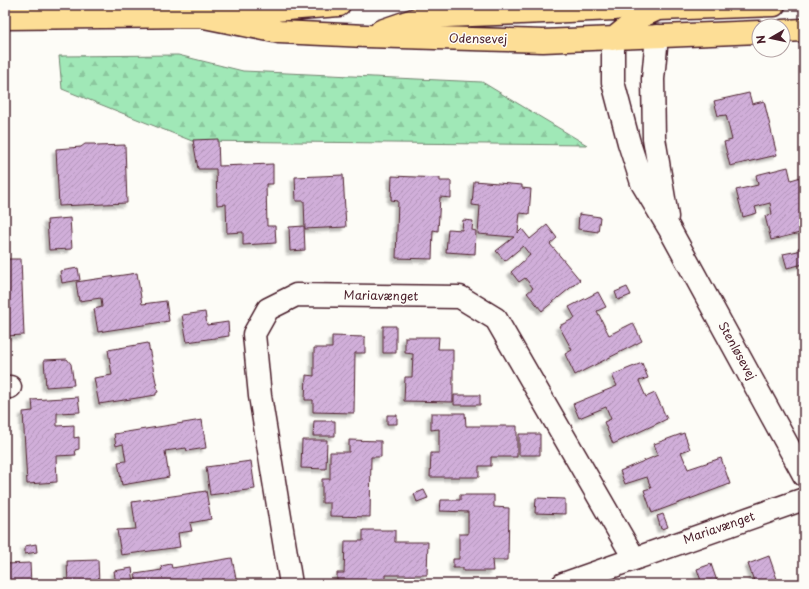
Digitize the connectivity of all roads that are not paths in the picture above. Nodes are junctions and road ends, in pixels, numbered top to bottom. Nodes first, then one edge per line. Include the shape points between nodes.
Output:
1 (339, 5) edge
2 (774, 5) edge
3 (618, 6) edge
4 (658, 7) edge
5 (32, 12) edge
6 (199, 16) junction
7 (5, 18) edge
8 (804, 30) edge
9 (791, 31) edge
10 (751, 32) edge
11 (366, 36) junction
12 (657, 36) junction
13 (613, 39) junction
14 (669, 228) junction
15 (804, 475) edge
16 (804, 499) edge
17 (634, 558) junction
18 (291, 584) edge
19 (563, 584) edge

1 - 6 main road, Odensevej
2 - 4 main road
3 - 11 main road via 422,17
3 - 13 main road
4 - 12 main road
4 - 13 main road via 640,17
5 - 6 main road, Odensevej
5 - 7 main road, Odensevej
6 - 11 main road, Odensevej via 279,32
8 - 9 main road
10 - 12 main road, Odensevej
11 - 13 main road, Odensevej via 543,41
12 - 13 main road, Odensevej
12 - 14 street, Stenløsevej via 653,79 654,138
13 - 14 street, Stenløsevej via 613,82 628,143 642,183
14 - 15 street, Stenløsevej
16 - 17 street, Mariavænget
17 - 18 street, Mariavænget via 496,319 460,297 296,295 268,309 254,334 260,396
17 - 19 street, Mariavænget

